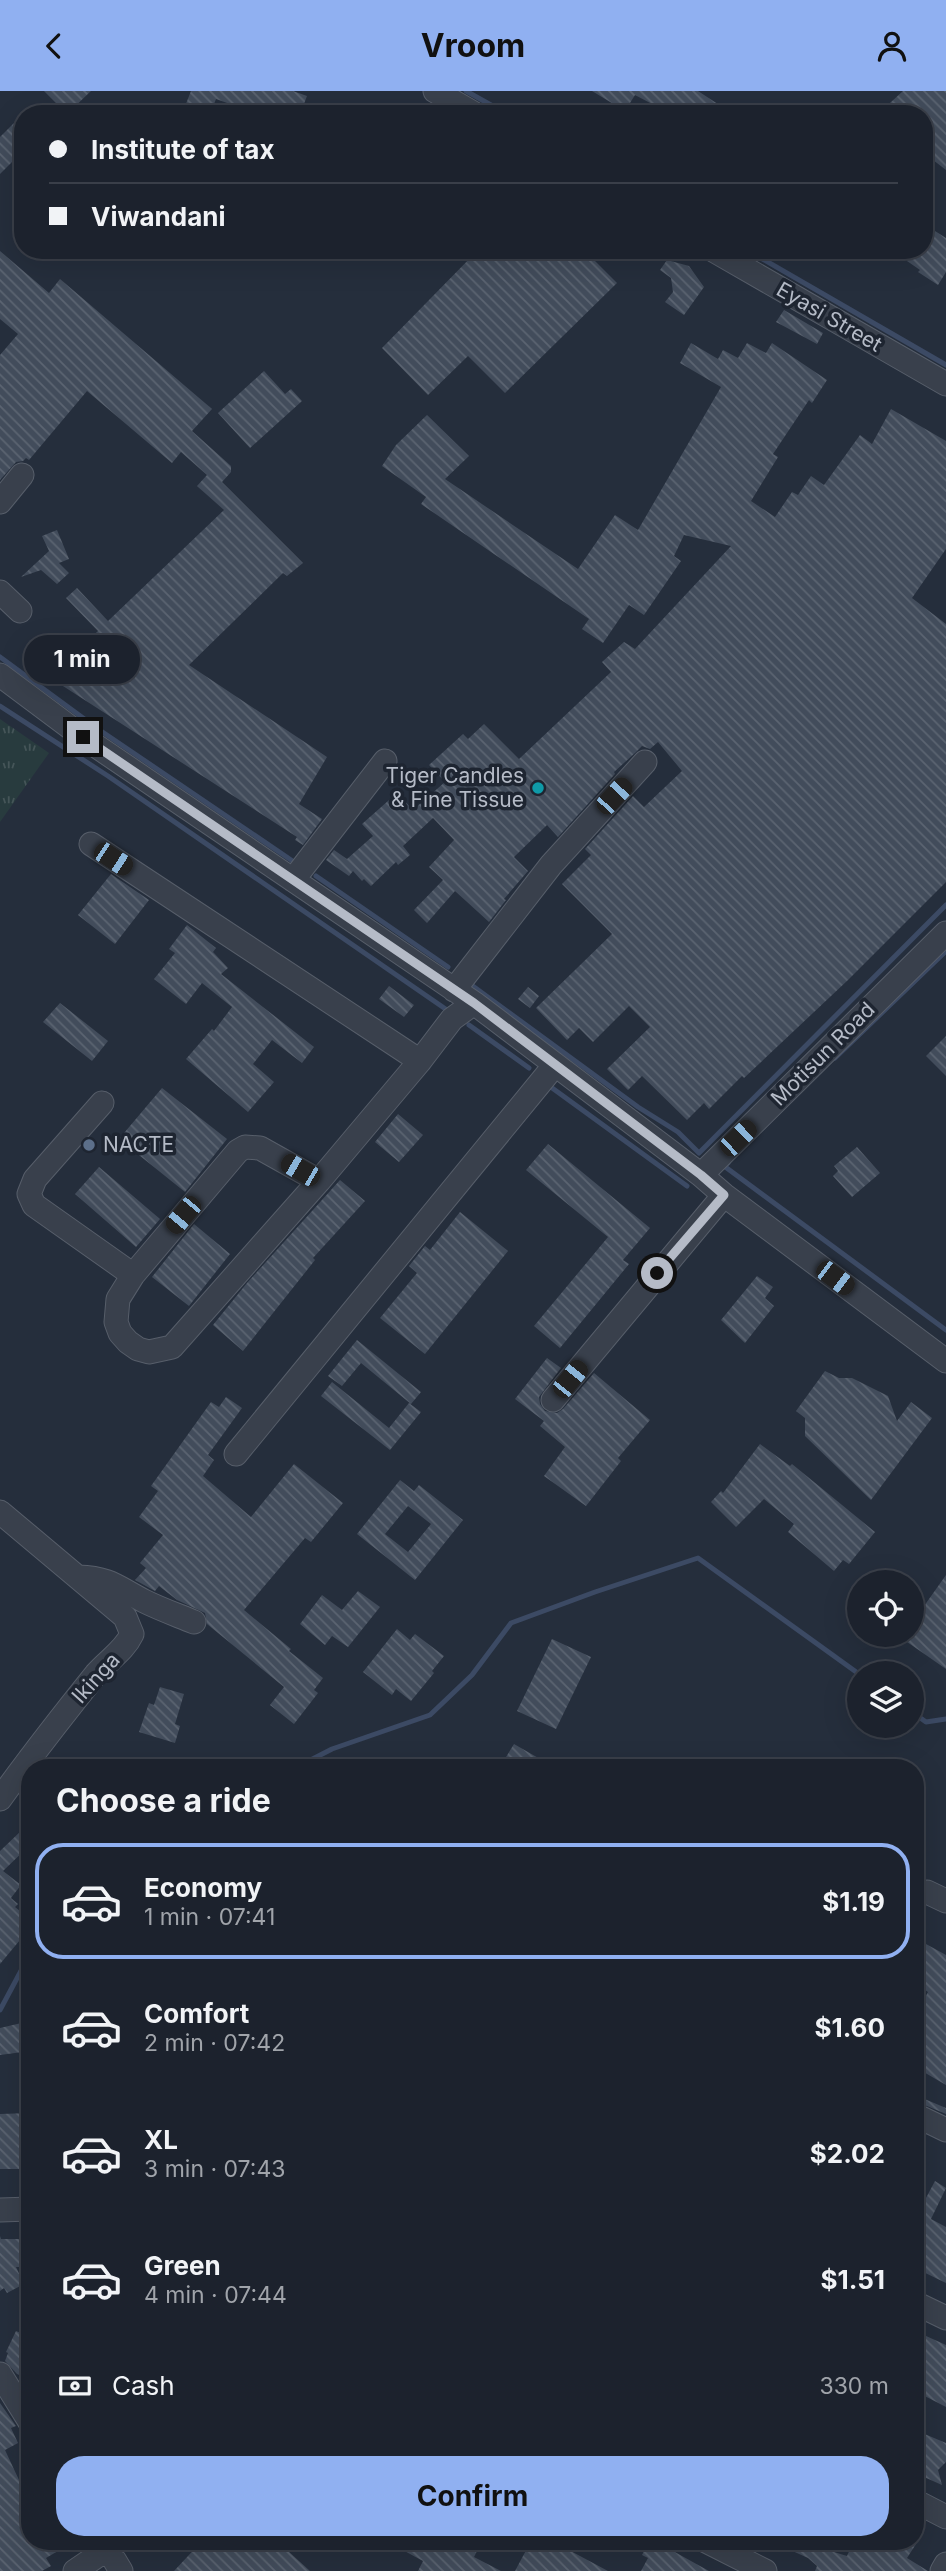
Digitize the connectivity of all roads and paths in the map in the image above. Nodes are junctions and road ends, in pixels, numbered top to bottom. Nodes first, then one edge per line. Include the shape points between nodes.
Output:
1 (435, 91) edge
2 (459, 105) edge
3 (729, 259) edge
4 (946, 384) edge
5 (22, 475) dead end
6 (0, 502) edge
7 (0, 592) edge
8 (20, 611) dead end
9 (0, 675) edge
10 (385, 761) dead end
11 (645, 762) dead end
12 (91, 844) dead end
13 (293, 880) junction
14 (946, 933) edge
15 (454, 990) junction
16 (474, 1003) junction
17 (420, 1061) junction
18 (554, 1066) junction
19 (102, 1103) dead end
20 (701, 1175) junction
21 (319, 1181) junction
22 (724, 1195) junction
23 (133, 1275) junction
24 (946, 1361) edge
25 (553, 1400) dead end
26 (236, 1454) dead end
27 (0, 1513) edge
28 (78, 1577) junction
29 (194, 1622) dead end
30 (29, 1759) edge
31 (21, 1770) edge
32 (0, 1799) edge
33 (924, 2119) edge
34 (946, 2130) edge
35 (21, 2209) edge
36 (0, 2210) edge
37 (924, 2307) edge
38 (946, 2318) edge
39 (0, 2374) edge
40 (21, 2408) edge
41 (924, 2506) edge
42 (946, 2517) edge
43 (102, 2550) edge
44 (112, 2550) edge
45 (724, 2550) edge
46 (946, 2564) edge
47 (75, 2571) edge
48 (121, 2571) edge
49 (765, 2571) edge
50 (942, 2571) edge

1 - 2 street
3 - 4 street, Eyasi Street
5 - 6 street
7 - 8 street
9 - 13 street
10 - 13 street
11 - 15 street via 551,865
12 - 17 street
13 - 15 street
14 - 20 street, Motisun Road
15 - 16 street
16 - 17 street via 452,1019
16 - 18 street
17 - 21 street
18 - 20 street
18 - 26 street
19 - 23 street via 35,1179 29,1194 34,1205
20 - 22 street
21 - 23 street via 260,1148 245,1147
21 - 23 street via 172,1347 149,1352 138,1349 120,1333 115,1310
22 - 24 street
22 - 25 street
27 - 28 street, Ikinga
28 - 29 street via 110,1582
28 - 30 street, Ikinga via 125,1617 132,1634
31 - 32 street, Ikinga
33 - 34 street
35 - 36 street
37 - 38 street
39 - 40 street
41 - 42 street
43 - 47 street
44 - 48 street
45 - 49 street
46 - 50 street

